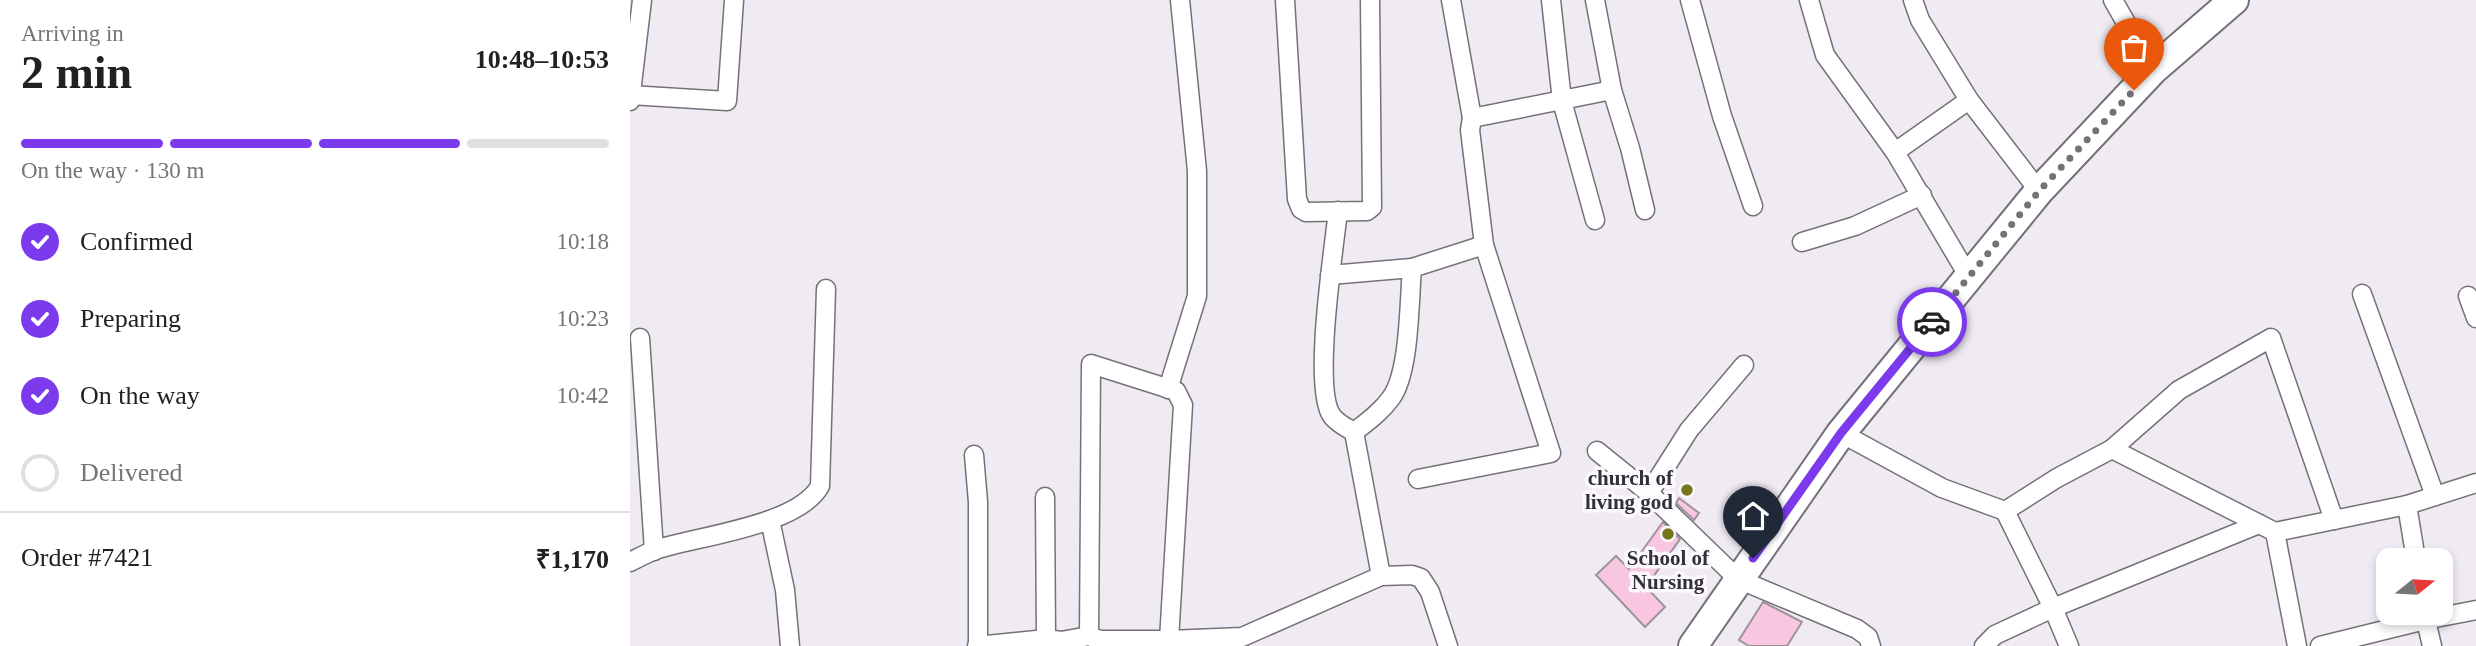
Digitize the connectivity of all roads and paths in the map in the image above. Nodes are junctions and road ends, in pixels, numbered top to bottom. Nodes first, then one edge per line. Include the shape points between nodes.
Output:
1 (642, 0) edge
2 (734, 0) edge
3 (1181, 0) edge
4 (1285, 0) edge
5 (1370, 0) edge
6 (1451, 0) edge
7 (1551, 0) edge
8 (1595, 0) edge
9 (1690, 0) edge
10 (1809, 0) edge
11 (1913, 0) edge
12 (2113, 0) edge
13 (2234, 0) edge
14 (2153, 70) junction
15 (1612, 90) junction
16 (631, 95) edge
17 (1969, 100) junction
18 (630, 101) edge
19 (1562, 102) junction
20 (1472, 118) junction
21 (1895, 152) junction
22 (2039, 191) junction
23 (1922, 195) junction
24 (1753, 206) dead end
25 (1645, 210) dead end
26 (1338, 211) junction
27 (1595, 220) dead end
28 (1802, 242) dead end
29 (1484, 245) junction
30 (1412, 268) junction
31 (1330, 275) junction
32 (1969, 277) junction
33 (825, 289) dead end
34 (2362, 294) dead end
35 (2468, 296) dead end
36 (2476, 318) edge
37 (640, 338) dead end
38 (1744, 365) dead end
39 (1168, 389) junction
40 (1354, 432) junction
41 (1841, 433) junction
42 (2112, 449) junction
43 (1597, 451) dead end
44 (974, 455) dead end
45 (1418, 479) dead end
46 (2476, 483) edge
47 (1650, 494) junction
48 (2435, 496) junction
49 (1045, 497) dead end
50 (2407, 505) junction
51 (2005, 511) junction
52 (769, 520) junction
53 (2334, 520) junction
54 (2267, 528) junction
55 (2414, 548) edge
56 (654, 551) junction
57 (630, 562) edge
58 (1381, 576) junction
59 (1738, 579) junction
60 (2053, 608) junction
61 (2476, 611) edge
62 (2454, 613) edge
63 (2393, 625) edge
64 (2426, 625) edge
65 (1089, 636) junction
66 (1046, 639) junction
67 (1169, 640) junction
68 (1242, 641) edge
69 (790, 646) edge
70 (977, 646) edge
71 (1448, 646) edge
72 (1693, 646) edge
73 (1871, 646) edge
74 (1984, 646) edge
75 (2068, 646) edge
76 (2297, 646) edge
77 (2320, 646) edge
78 (2432, 646) edge

1 - 16 street
2 - 16 street via 727,101
3 - 39 street via 1196,171 1197,296
4 - 26 street via 1298,204 1306,212
5 - 26 street via 1372,207
6 - 20 street
7 - 19 street
8 - 15 street
9 - 24 street via 1721,116
10 - 21 street via 1825,55
11 - 17 street via 1920,20
12 - 14 street
13 - 14 main road
14 - 22 main road
15 - 19 street
15 - 25 street
16 - 18 street
17 - 21 street
17 - 22 street
19 - 20 street
19 - 27 street
20 - 29 street
21 - 23 street
22 - 32 main road
23 - 28 street via 1855,226
23 - 32 street
26 - 31 street
29 - 30 street
29 - 45 street via 1551,453
30 - 31 street
30 - 40 street via 1400,380 1392,398
31 - 40 street via 1324,377 1331,415
32 - 41 main road
33 - 52 street via 820,486 814,497
34 - 48 street
35 - 36 street
37 - 56 street
38 - 47 street via 1689,430
39 - 65 street via 1091,364
39 - 67 street via 1176,391 1184,405
40 - 58 street
41 - 51 street via 1942,488
41 - 59 main road
42 - 51 street
42 - 53 street via 2179,390 2271,338
42 - 54 street
43 - 47 street
44 - 70 street
46 - 48 street
47 - 59 street
48 - 50 street
49 - 66 street
50 - 53 street
50 - 55 street
51 - 60 street
52 - 56 street
52 - 69 street via 785,590
53 - 54 street
54 - 60 street
54 - 76 street
56 - 57 street
58 - 68 street
58 - 71 street via 1421,578
59 - 72 main road
59 - 73 street via 1857,629
60 - 74 street via 1995,635
60 - 75 street
61 - 62 street
63 - 77 street
64 - 78 street
65 - 66 street
65 - 67 street
66 - 70 street
67 - 68 street

